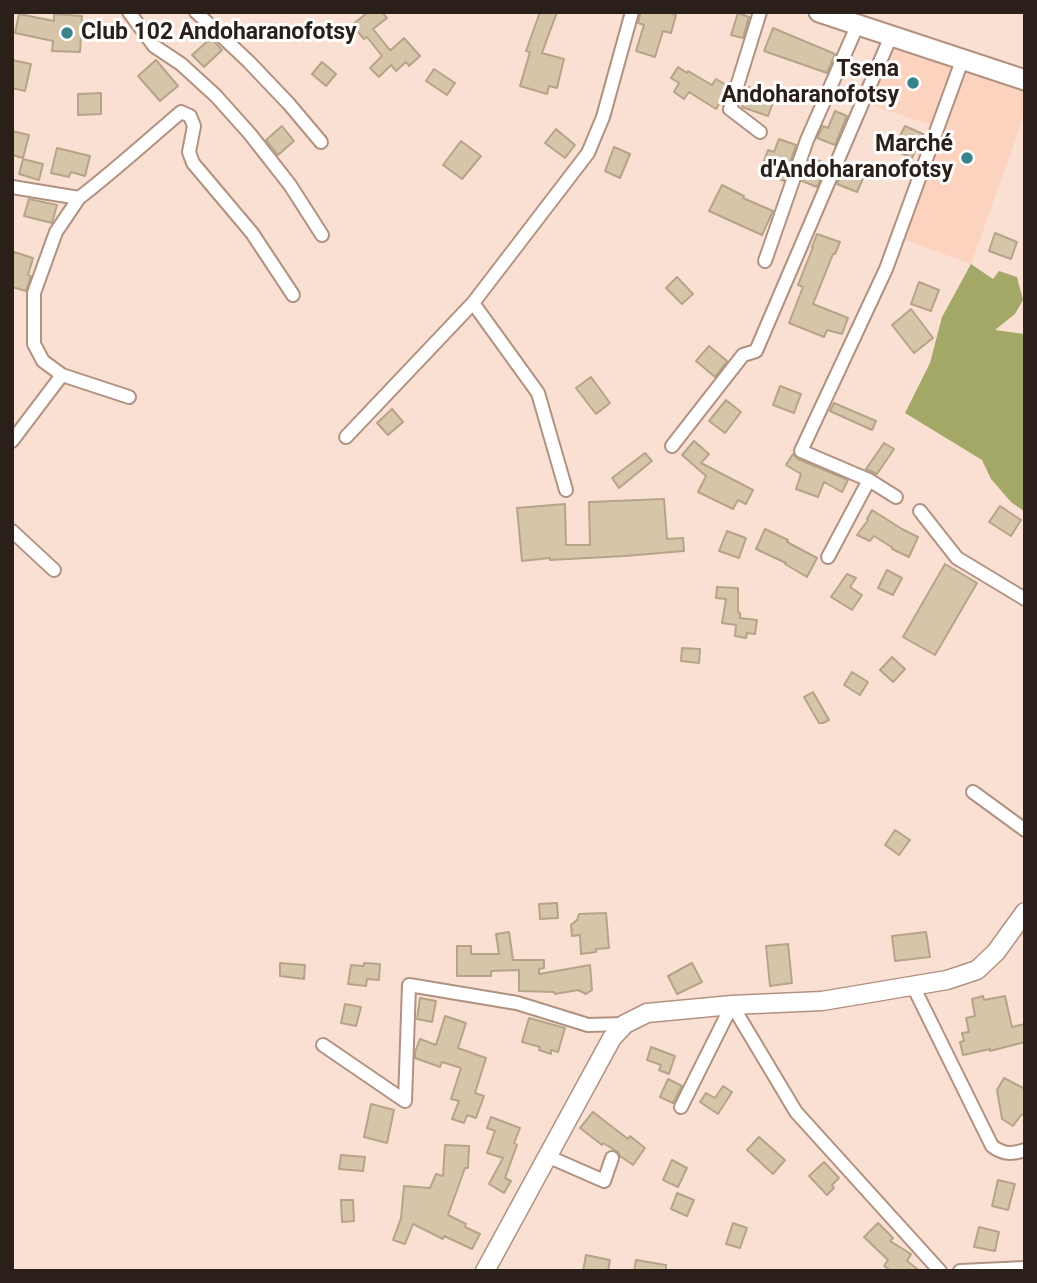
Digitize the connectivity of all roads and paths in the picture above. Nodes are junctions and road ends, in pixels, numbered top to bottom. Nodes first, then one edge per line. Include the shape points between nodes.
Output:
1 (129, 12) edge
2 (196, 12) edge
3 (632, 12) edge
4 (760, 12) edge
5 (819, 12) edge
6 (858, 24) junction
7 (891, 36) junction
8 (963, 58) junction
9 (1025, 80) edge
10 (760, 132) dead end
11 (321, 142) dead end
12 (12, 187) edge
13 (79, 198) junction
14 (322, 235) dead end
15 (765, 261) dead end
16 (293, 295) dead end
17 (473, 303) junction
18 (62, 375) junction
19 (130, 397) dead end
20 (346, 437) dead end
21 (12, 441) edge
22 (672, 446) dead end
23 (869, 480) junction
24 (566, 490) dead end
25 (896, 497) dead end
26 (920, 511) dead end
27 (12, 530) edge
28 (828, 557) dead end
29 (54, 570) dead end
30 (1025, 599) edge
31 (973, 792) dead end
32 (1025, 830) edge
33 (1025, 912) edge
34 (913, 986) junction
35 (732, 1005) junction
36 (625, 1024) junction
37 (323, 1045) dead end
38 (681, 1107) dead end
39 (1025, 1150) edge
40 (547, 1156) junction
41 (612, 1157) dead end
42 (1025, 1268) edge
43 (485, 1271) edge
44 (940, 1271) edge
45 (960, 1271) edge

1 - 14 street via 154,46 216,96 250,134
2 - 11 street via 249,62
3 - 17 street via 603,117 588,153
4 - 10 street via 730,109
5 - 6 main road
6 - 7 main road
6 - 15 street via 807,140
7 - 8 main road
7 - 22 street via 756,351 743,355
8 - 9 main road
8 - 23 street via 886,269 801,451
12 - 13 street
13 - 16 street via 181,112 190,116 194,126 189,152 194,163 252,233
13 - 18 street via 56,232 34,293 34,344 43,361
17 - 20 street
17 - 24 street via 538,393
18 - 19 street
18 - 21 street
23 - 25 street
23 - 28 street
26 - 30 street via 957,558
27 - 29 street
31 - 32 street
33 - 34 street via 977,970
34 - 35 street via 822,1001
34 - 39 street via 992,1146 1009,1154
35 - 36 street via 647,1013
35 - 38 street
35 - 44 street via 796,1112
36 - 37 street via 588,1025 517,1003 409,985 405,1101
36 - 40 street via 612,1038
40 - 41 street via 604,1181
40 - 43 street
42 - 45 street

